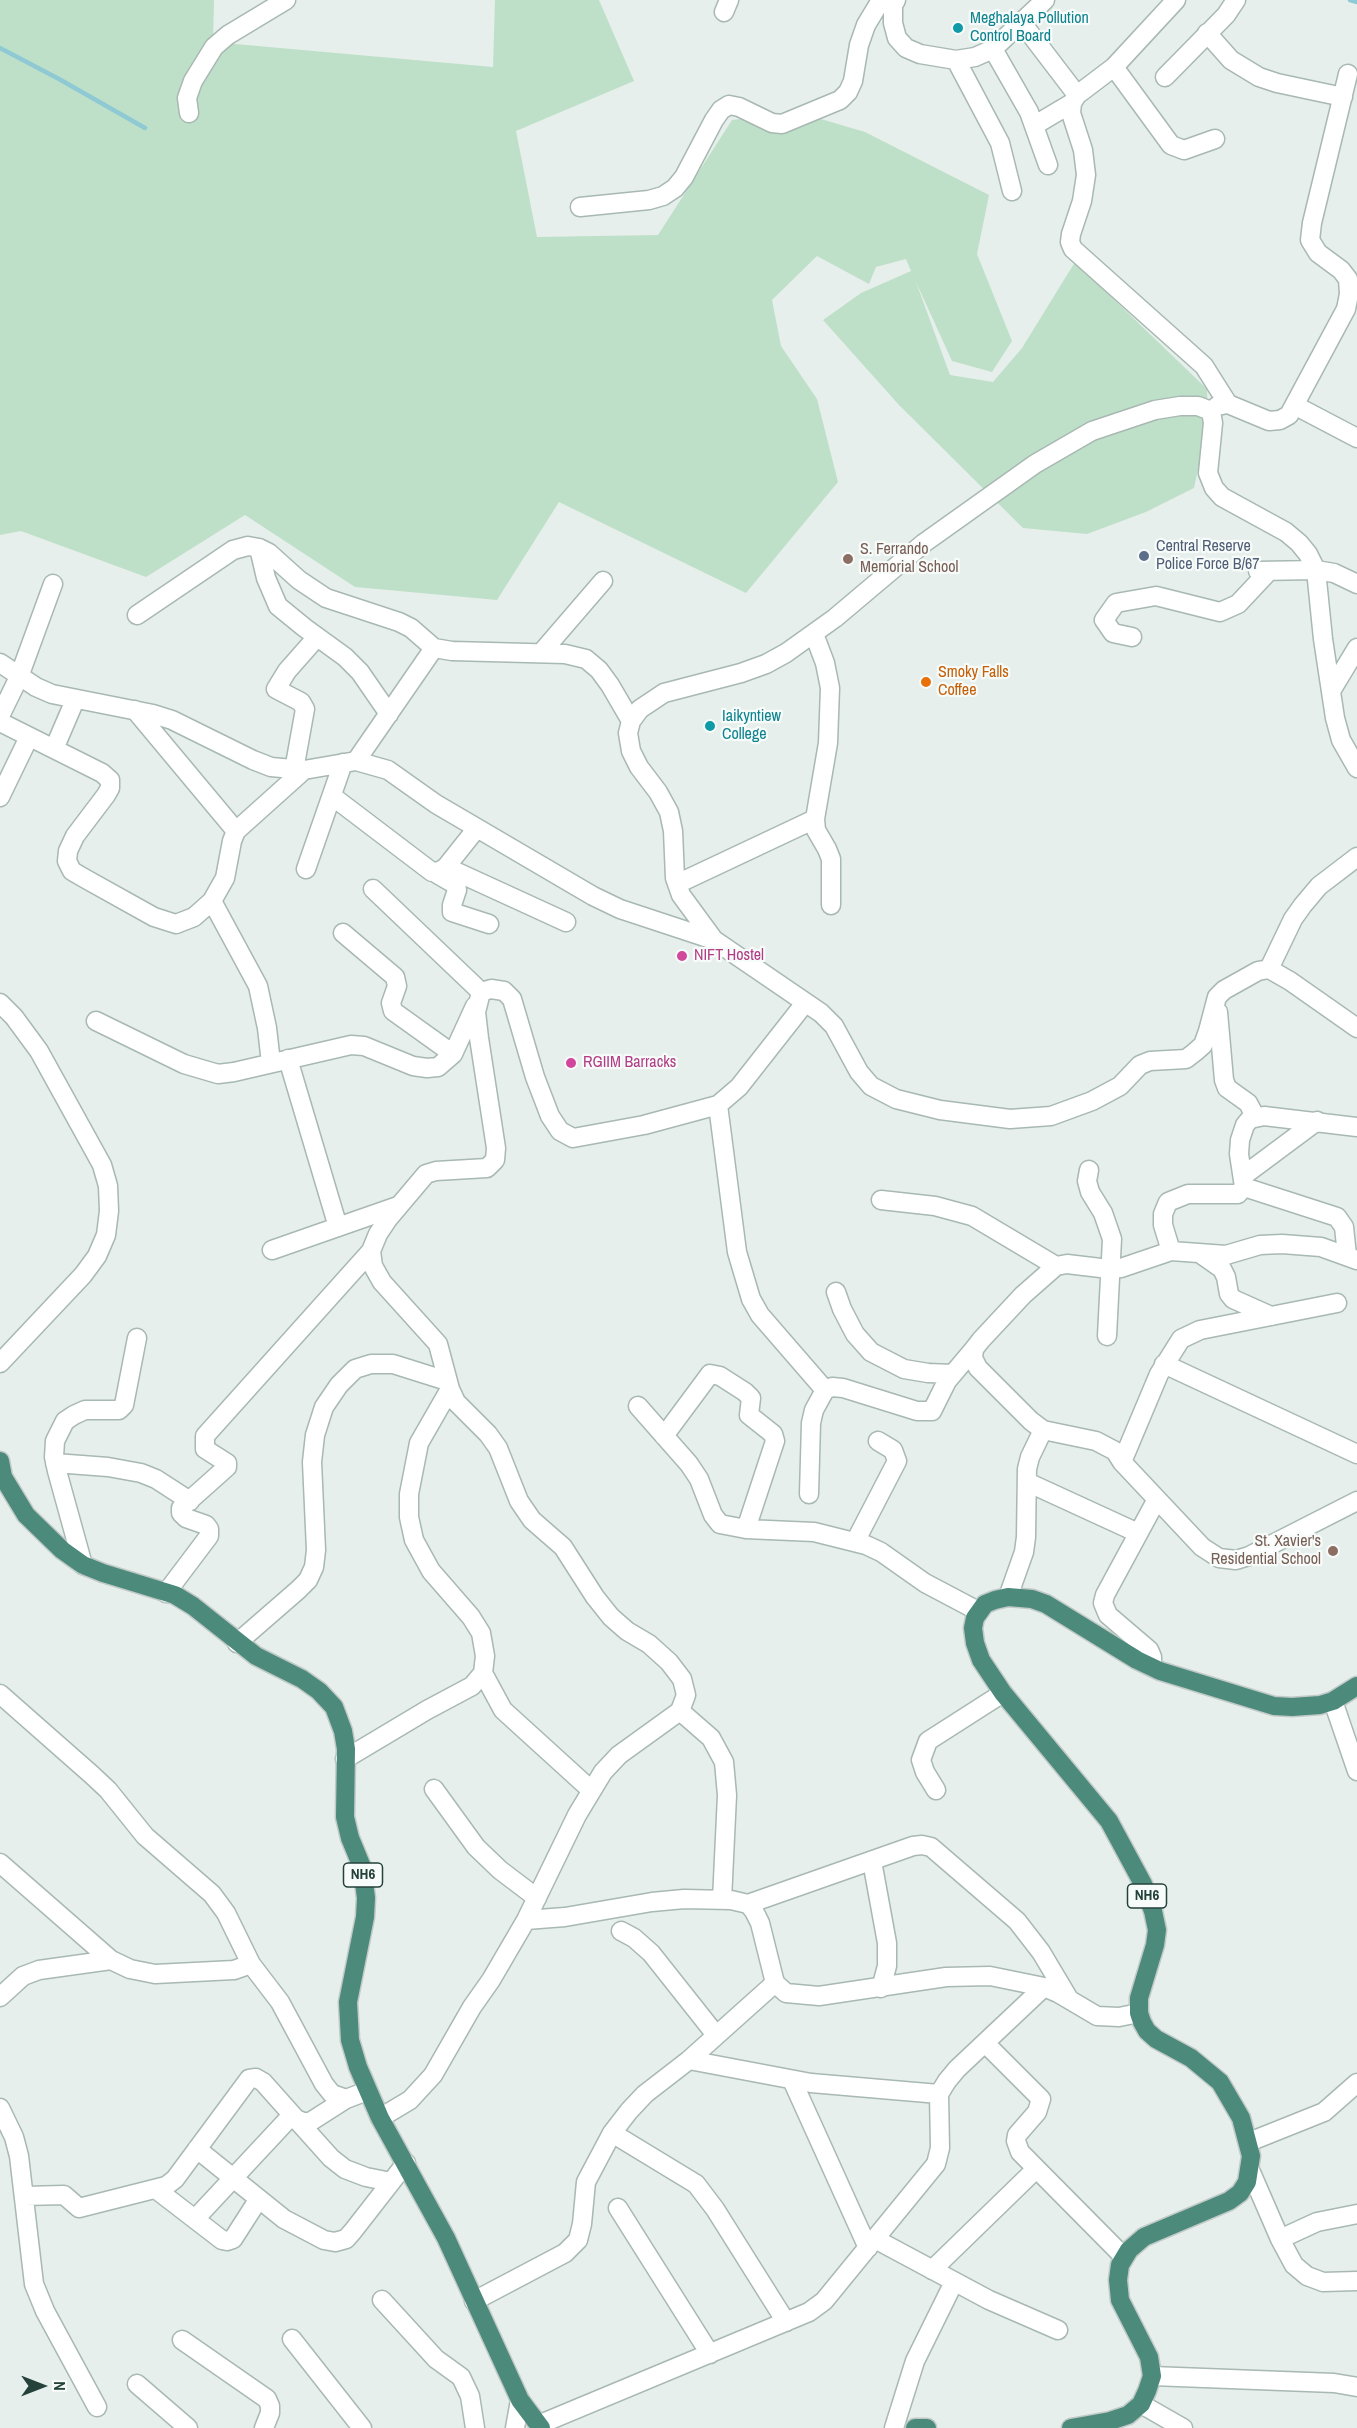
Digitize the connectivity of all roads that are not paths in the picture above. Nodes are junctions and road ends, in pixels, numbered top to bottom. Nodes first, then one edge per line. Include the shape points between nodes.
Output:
1 (286, 0) edge
2 (881, 0) edge
3 (896, 0) edge
4 (1045, 0) edge
5 (1176, 0) edge
6 (1236, 0) edge
7 (1022, 23) junction
8 (1207, 33) junction
9 (993, 49) junction
10 (956, 60) junction
11 (1114, 67) junction
12 (1348, 74) dead end
13 (1165, 77) dead end
14 (1343, 97) junction
15 (1074, 99) junction
16 (189, 113) dead end
17 (1035, 125) junction
18 (1215, 139) dead end
19 (1047, 165) dead end
20 (1012, 191) dead end
21 (580, 207) dead end
22 (1354, 278) edge
23 (1296, 406) junction
24 (1220, 407) junction
25 (1357, 438) edge
26 (259, 548) junction
27 (1316, 570) junction
28 (603, 581) dead end
29 (53, 584) dead end
30 (1357, 584) edge
31 (137, 615) dead end
32 (814, 634) junction
33 (317, 637) junction
34 (1132, 637) dead end
35 (434, 648) junction
36 (1357, 648) edge
37 (541, 653) junction
38 (0, 663) edge
39 (19, 677) junction
40 (1331, 691) junction
41 (75, 700) junction
42 (135, 710) junction
43 (389, 714) junction
44 (0, 716) edge
45 (0, 722) edge
46 (631, 722) junction
47 (29, 737) junction
48 (54, 749) junction
49 (350, 762) junction
50 (1357, 768) edge
51 (299, 770) junction
52 (332, 796) junction
53 (0, 797) edge
54 (815, 819) junction
55 (477, 828) junction
56 (236, 831) junction
57 (1357, 857) edge
58 (306, 869) dead end
59 (439, 869) junction
60 (677, 884) junction
61 (373, 889) dead end
62 (212, 902) junction
63 (831, 905) dead end
64 (566, 922) dead end
65 (489, 924) dead end
66 (343, 933) dead end
67 (714, 940) junction
68 (1269, 969) junction
69 (479, 997) junction
70 (1217, 997) junction
71 (0, 1003) edge
72 (805, 1003) junction
73 (96, 1021) dead end
74 (1357, 1028) edge
75 (453, 1054) junction
76 (280, 1061) junction
77 (718, 1105) junction
78 (1255, 1116) junction
79 (1317, 1121) junction
80 (1357, 1127) edge
81 (1089, 1170) dead end
82 (1243, 1182) junction
83 (881, 1200) dead end
84 (398, 1206) junction
85 (338, 1227) junction
86 (272, 1250) dead end
87 (371, 1251) junction
88 (1171, 1251) junction
89 (1201, 1254) junction
90 (1352, 1257) edge
91 (1056, 1266) junction
92 (1110, 1269) junction
93 (836, 1292) dead end
94 (1337, 1303) dead end
95 (1271, 1316) junction
96 (1107, 1336) dead end
97 (137, 1338) dead end
98 (974, 1349) junction
99 (0, 1363) edge
100 (1164, 1364) junction
101 (953, 1374) junction
102 (449, 1385) junction
103 (825, 1390) junction
104 (638, 1406) dead end
105 (1043, 1430) junction
106 (664, 1436) junction
107 (878, 1441) dead end
108 (1357, 1454) edge
109 (0, 1461) edge
110 (1122, 1462) junction
111 (55, 1463) junction
112 (1027, 1482) junction
113 (809, 1494) dead end
114 (1157, 1499) junction
115 (190, 1501) junction
116 (1357, 1501) edge
117 (746, 1529) junction
118 (1138, 1533) junction
119 (855, 1542) junction
120 (83, 1564) junction
121 (166, 1593) junction
122 (1008, 1598) junction
123 (978, 1611) junction
124 (237, 1643) junction
125 (1152, 1667) junction
126 (483, 1673) junction
127 (1357, 1686) edge
128 (1003, 1693) junction
129 (0, 1694) edge
130 (1333, 1701) junction
131 (680, 1711) junction
132 (345, 1759) junction
133 (1357, 1771) edge
134 (434, 1789) dead end
135 (591, 1790) junction
136 (936, 1790) dead end
137 (872, 1861) junction
138 (0, 1863) edge
139 (537, 1898) junction
140 (722, 1900) junction
141 (747, 1904) junction
142 (526, 1920) junction
143 (621, 1931) dead end
144 (111, 1960) junction
145 (251, 1964) junction
146 (775, 1983) junction
147 (1044, 1987) junction
148 (881, 1988) junction
149 (0, 1997) edge
150 (1069, 1999) junction
151 (1139, 2013) junction
152 (716, 2035) junction
153 (985, 2043) junction
154 (689, 2060) junction
155 (792, 2080) junction
156 (1357, 2083) edge
157 (367, 2091) junction
158 (939, 2094) junction
159 (346, 2099) junction
160 (0, 2108) edge
161 (294, 2117) junction
162 (380, 2118) junction
163 (612, 2133) junction
164 (1249, 2142) junction
165 (197, 2149) junction
166 (406, 2163) junction
167 (1036, 2169) junction
168 (1250, 2170) junction
169 (231, 2179) junction
170 (391, 2182) junction
171 (157, 2190) junction
172 (24, 2196) junction
173 (258, 2200) junction
174 (618, 2208) dead end
175 (1357, 2214) edge
176 (195, 2219) junction
177 (1280, 2239) junction
178 (872, 2244) junction
179 (1124, 2258) junction
180 (932, 2270) junction
181 (1357, 2281) edge
182 (954, 2282) junction
183 (382, 2300) dead end
184 (474, 2301) junction
185 (786, 2322) junction
186 (1058, 2330) dead end
187 (292, 2339) dead end
188 (183, 2340) dead end
189 (710, 2354) junction
190 (1152, 2376) junction
191 (137, 2384) dead end
192 (1357, 2387) edge
193 (520, 2400) junction
194 (97, 2407) dead end
195 (1133, 2416) edge
196 (353, 2425) edge
197 (540, 2427) edge
198 (188, 2428) edge
199 (264, 2428) edge
200 (475, 2428) edge
201 (515, 2428) edge
202 (894, 2428) edge
203 (915, 2428) edge
204 (927, 2428) edge
205 (1071, 2428) edge
206 (1183, 2428) edge

1 - 16 street via 214,47 193,81 187,98
2 - 21 street via 859,45 853,81 840,100 782,124 729,105 714,120 675,188 649,200
3 - 10 street via 893,23 897,38 906,48
4 - 7 street
5 - 11 street
6 - 8 street
7 - 9 street
7 - 15 street
8 - 13 street
8 - 14 street via 1231,60 1259,77
9 - 10 street
9 - 17 street
10 - 20 street via 1000,143
11 - 15 street
11 - 18 street via 1171,145 1184,150
12 - 14 street
14 - 22 street via 1310,240 1318,253
15 - 17 street
15 - 24 street via 1071,113 1083,150 1085,181 1071,234 1073,249 1203,366 1213,378
17 - 19 street
22 - 23 street via 1346,309
23 - 24 street via 1280,420 1269,421
23 - 25 street
24 - 27 street via 1213,423 1208,473 1214,488 1222,497 1286,532 1308,554
24 - 32 street via 1155,410 1092,431 1064,446 948,525
26 - 31 street via 233,550
26 - 33 street via 278,606
26 - 35 street via 326,598 399,622
27 - 30 street via 1340,575
27 - 34 street via 1264,571 1238,604 1220,612 1156,596 1116,603 1104,620 1113,633
27 - 40 street
28 - 37 street
29 - 39 street
32 - 46 street via 766,664 664,693 640,709
32 - 54 street via 830,688 823,779
33 - 43 street via 360,672
33 - 51 street via 276,689 301,702 305,709
35 - 37 street
35 - 43 street
36 - 40 street
37 - 46 street via 586,659 610,685
38 - 39 street
39 - 41 street via 44,691
39 - 44 street
40 - 50 street via 1341,740
41 - 42 street
41 - 48 street
42 - 51 street via 172,720 271,767
42 - 56 street
43 - 49 street
45 - 47 street
46 - 60 street via 631,751 669,812
47 - 48 street
47 - 53 street
48 - 62 street via 110,780 111,788 68,851 72,871 176,924 195,917
49 - 51 street
49 - 52 street
49 - 55 street via 388,770
51 - 56 street
52 - 58 street
52 - 59 street
54 - 60 street
54 - 63 street via 816,830 831,859
55 - 59 street
55 - 67 street via 620,909
56 - 62 street via 225,878
57 - 68 street via 1319,886 1304,904
59 - 64 street
59 - 65 street via 456,885 452,912
60 - 67 street via 691,911
61 - 69 street
62 - 76 street via 258,986 267,1028
66 - 75 street via 395,977 393,1011
67 - 72 street
68 - 70 street via 1258,971
68 - 74 street
69 - 75 street
69 - 77 street via 491,989 504,990 512,999 550,1116 560,1131 573,1138 644,1125
69 - 84 street via 479,1038 495,1160 487,1168 426,1174
70 - 72 street via 1203,1044 1186,1059 1140,1065 1108,1093 1051,1116 1010,1119 940,1110 896,1099 871,1086 834,1026
70 - 78 street via 1224,1080 1227,1088 1248,1103
71 - 99 street via 39,1051 102,1165 109,1211 106,1235 97,1256
72 - 77 street via 739,1087
73 - 76 street via 202,1071 226,1073
75 - 76 street via 438,1067 427,1068 351,1045
76 - 85 street
77 - 103 street via 737,1252 751,1299 760,1315
78 - 79 street
78 - 82 street via 1245,1125 1240,1140
79 - 80 street
79 - 82 street
81 - 92 street via 1090,1192 1112,1239
82 - 88 street via 1238,1194 1188,1194 1167,1202 1163,1225
82 - 90 street via 1337,1217 1344,1227
83 - 91 street via 935,1206 972,1216
84 - 85 street
84 - 87 street
85 - 86 street
87 - 102 street via 373,1266 382,1282 438,1344
87 - 115 street via 205,1436 205,1449 227,1463 227,1467
88 - 89 street
88 - 92 street
89 - 90 street via 1226,1255 1260,1245 1282,1244 1321,1247
89 - 95 street via 1222,1269 1233,1299
91 - 92 street
91 - 98 street via 1023,1295
92 - 96 street
93 - 101 street via 855,1334 872,1352 904,1369
94 - 95 street
95 - 100 street via 1190,1334 1181,1339
97 - 111 street via 124,1405 119,1410 85,1410 65,1421 55,1441
98 - 101 street
98 - 105 street via 978,1368
100 - 108 street
100 - 110 street
101 - 103 street via 936,1406 925,1412 843,1388
102 - 124 street via 393,1364 371,1364 355,1369 339,1385 324,1407 315,1435 314,1568 298,1590
102 - 126 street via 419,1443 409,1494 409,1517 414,1540 431,1571 481,1633
102 - 131 street via 456,1402 498,1448 519,1502 532,1520 563,1547 611,1617 649,1644 682,1679 686,1695
103 - 113 street via 811,1423
104 - 106 street
105 - 110 street via 1107,1444
105 - 112 street via 1030,1457
106 - 117 street via 699,1479 720,1524
106 - 117 street via 710,1374 720,1376 751,1398 749,1415 773,1434 775,1441
107 - 119 street via 893,1450 897,1461
109 - 120 highway, NH6 via 3,1477 27,1515 44,1535
110 - 114 street
111 - 115 street via 141,1473
111 - 120 street
112 - 118 street
112 - 122 street via 1026,1537
114 - 116 street via 1202,1547 1219,1558 1236,1560
114 - 118 street
115 - 121 street via 181,1508 181,1514 206,1525 209,1536
117 - 119 street via 814,1532
118 - 125 street via 1103,1604 1108,1615 1149,1650
119 - 123 street via 881,1552 925,1583
120 - 121 highway, NH6
121 - 124 highway, NH6 via 193,1606
122 - 123 highway via 985,1604
122 - 125 highway via 1032,1599 1062,1613
123 - 128 highway, NH6 via 973,1628 975,1643 981,1660
124 - 132 highway, NH6 via 302,1679 327,1698 339,1716
125 - 130 highway via 1274,1706 1307,1707
126 - 132 street via 472,1686
126 - 135 street via 503,1710
127 - 130 highway
128 - 136 street via 928,1741 921,1760
128 - 151 highway, NH6 via 1110,1821 1143,1884 1157,1930 1139,1998
129 - 145 street via 108,1790 145,1836 212,1894
130 - 133 street
131 - 135 street via 619,1755
131 - 140 street via 711,1738 724,1762 727,1794
132 - 157 highway, NH6 via 345,1817 362,1867 366,1898 347,2020
134 - 139 street via 476,1847
135 - 139 street
137 - 141 street
137 - 148 street via 887,1943 887,1966
137 - 150 street via 913,1846 931,1847 1017,1921
138 - 144 street
139 - 142 street
140 - 141 street
140 - 142 street via 652,1902
141 - 146 street via 760,1923
142 - 162 street via 433,2075 410,2100
143 - 152 street via 651,1953
144 - 145 street via 155,1974 234,1970
144 - 149 street via 39,1970 23,1976
145 - 159 street via 280,2002 324,2084 332,2094
146 - 148 street via 786,1993 819,1996
146 - 152 street
147 - 148 street via 968,1975
147 - 150 street
147 - 153 street
150 - 151 street via 1097,2016
151 - 164 highway via 1147,2031 1156,2039 1191,2058 1220,2082 1241,2118
152 - 154 street
153 - 158 street via 957,2069
153 - 167 street via 1041,2099 1037,2112 1016,2141 1020,2152
154 - 155 street
154 - 163 street via 645,2094
155 - 158 street
155 - 178 street
156 - 164 street via 1324,2112
157 - 159 street
157 - 162 highway, NH6
158 - 178 street via 940,2148 936,2164
159 - 161 street via 310,2121
160 - 172 street via 14,2137
161 - 165 street via 263,2082 249,2079
161 - 169 street
161 - 170 street via 345,2169
162 - 166 highway, NH6
163 - 184 street via 586,2182 578,2240 565,2253
163 - 185 street via 696,2184
164 - 168 highway
165 - 169 street
165 - 171 street via 175,2179
166 - 170 street
166 - 184 highway, NH6
167 - 179 street
167 - 180 street
168 - 177 street
168 - 179 highway via 1243,2187 1229,2201 1144,2237
169 - 173 street
169 - 176 street
170 - 173 street via 346,2239 335,2242 284,2219
171 - 172 street via 79,2208 64,2195
171 - 176 street
172 - 194 street via 34,2284
173 - 176 street via 233,2239 222,2240
174 - 189 street
175 - 177 street via 1317,2222
177 - 181 street via 1294,2265 1307,2276 1323,2282
178 - 180 street
178 - 185 street via 824,2301
179 - 190 highway via 1118,2280 1120,2300 1149,2357
180 - 182 street
182 - 186 street
182 - 202 street via 915,2361
183 - 200 street via 436,2359 461,2378 470,2396
184 - 193 highway, NH6
185 - 189 street
187 - 196 street
188 - 199 street via 267,2399 270,2413
189 - 197 street
190 - 192 street
190 - 195 highway
191 - 198 street
193 - 197 highway, NH6
193 - 201 street
195 - 205 highway
195 - 206 street
203 - 204 highway

